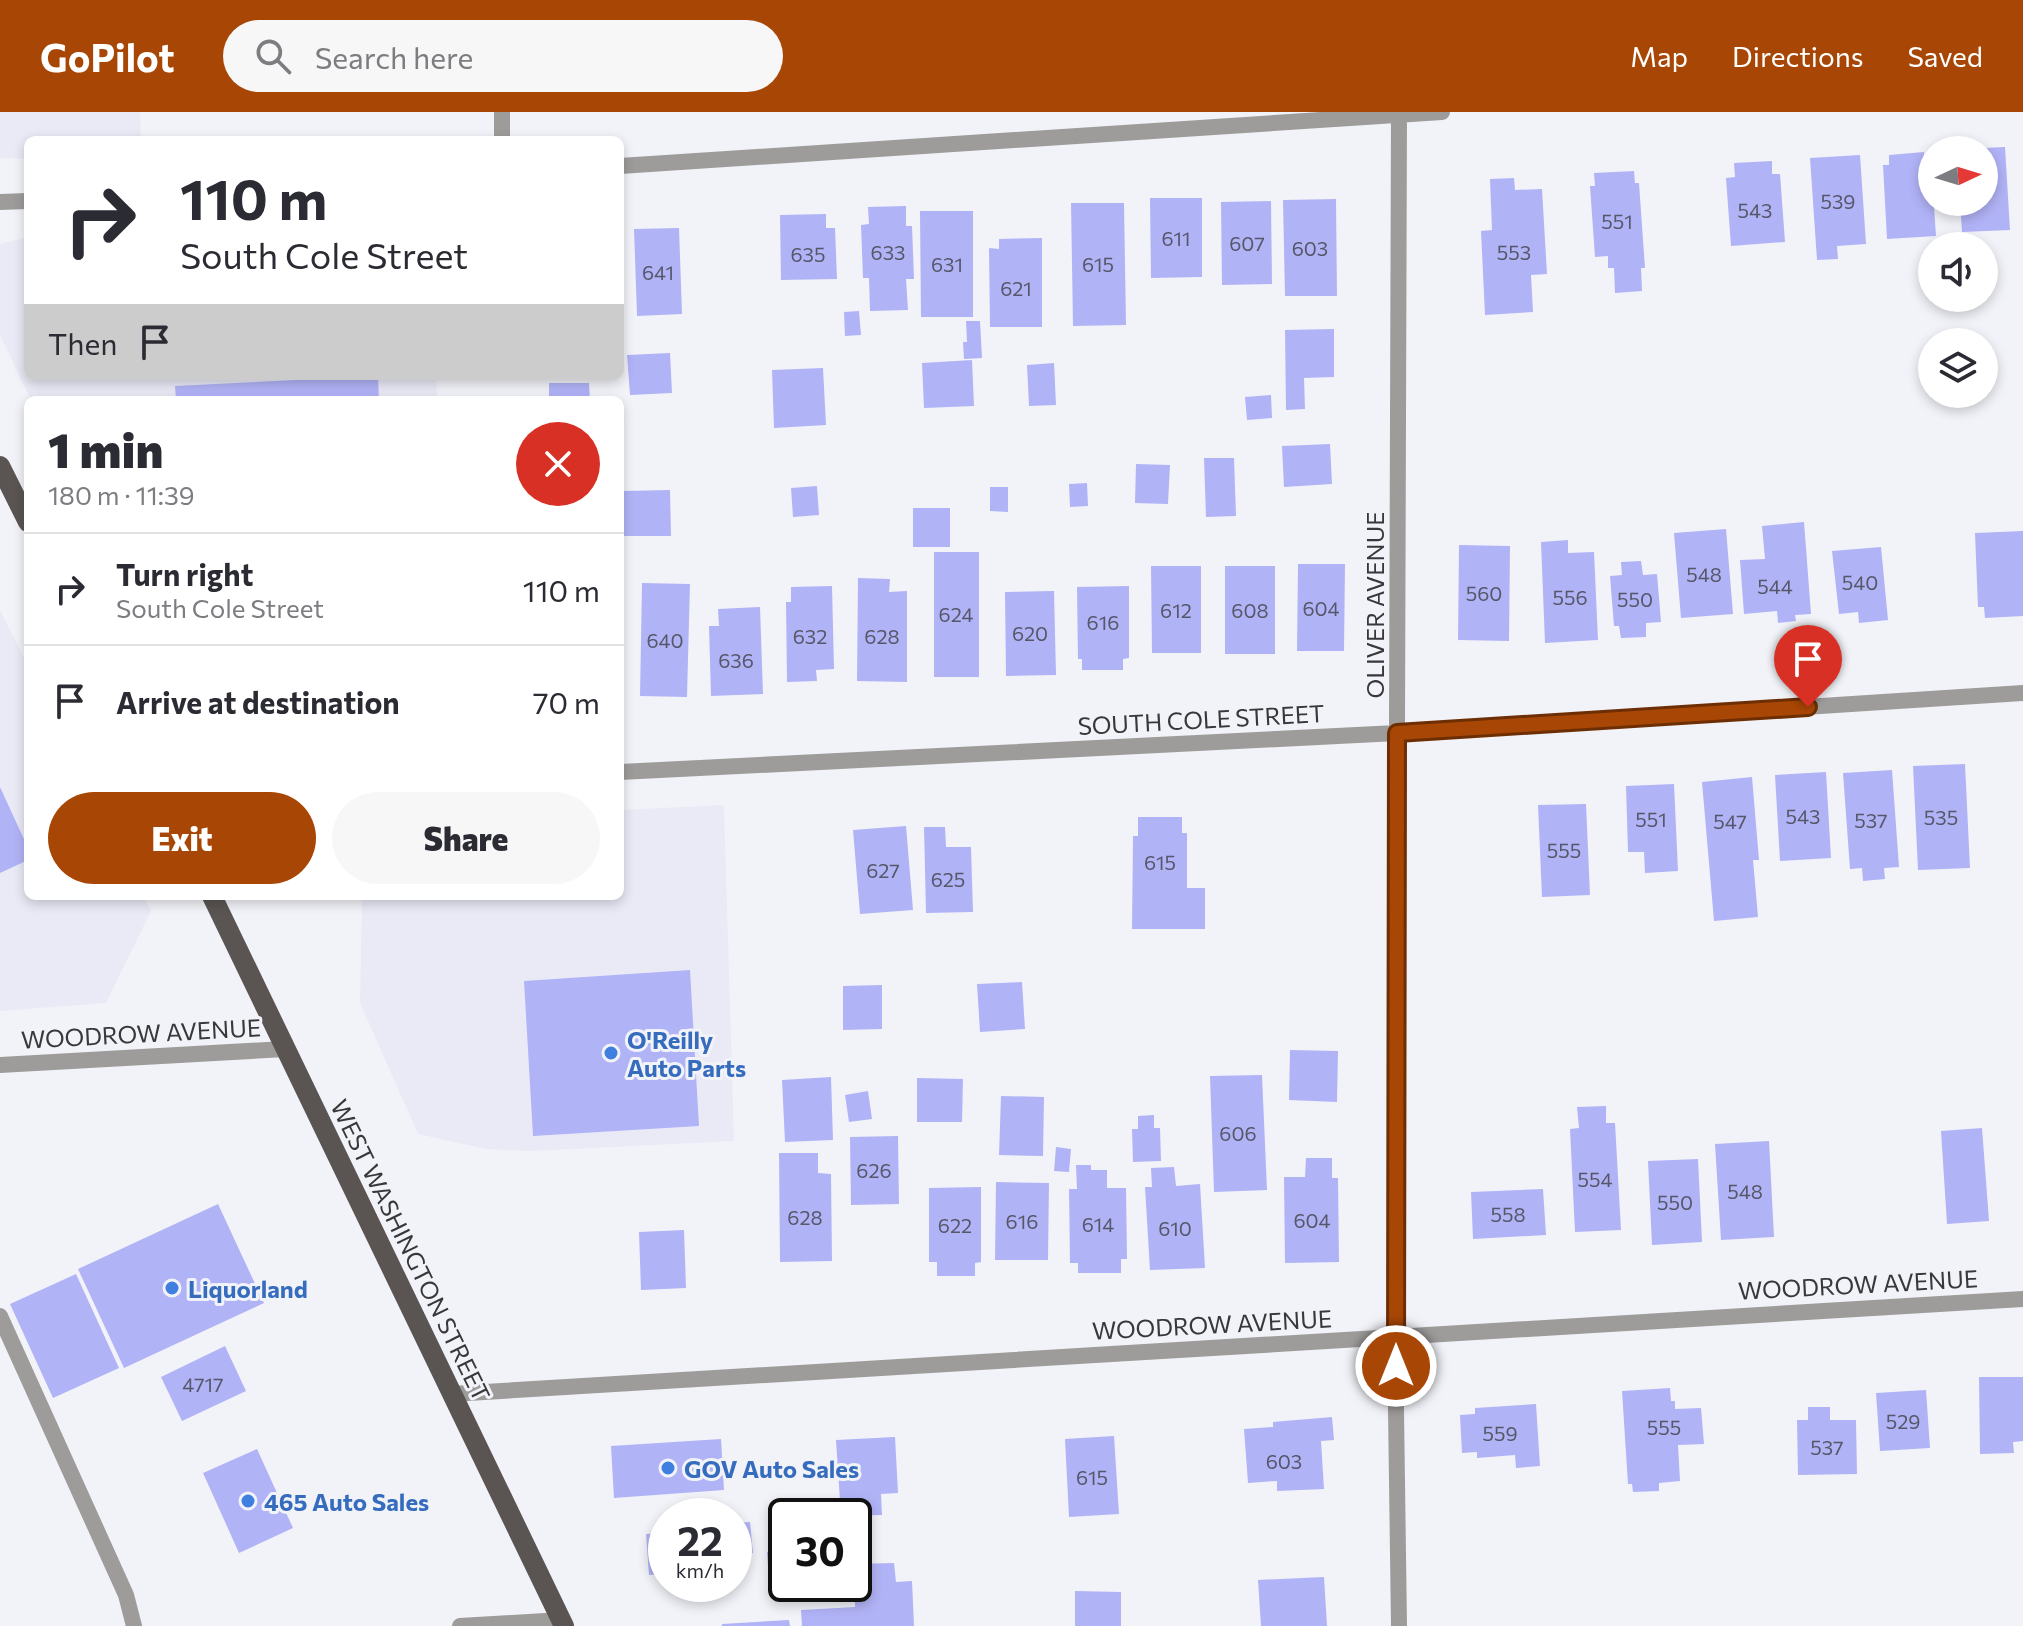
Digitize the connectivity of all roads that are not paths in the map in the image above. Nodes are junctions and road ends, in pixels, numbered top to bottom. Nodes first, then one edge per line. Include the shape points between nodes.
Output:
1 (502, 112) edge
2 (1442, 112) edge
3 (1399, 113) edge
4 (502, 136) edge
5 (624, 166) edge
6 (24, 201) edge
7 (0, 202) edge
8 (0, 466) edge
9 (24, 514) edge
10 (2023, 693) edge
11 (1397, 733) junction
12 (624, 772) edge
13 (214, 900) edge
14 (285, 1049) junction
15 (0, 1065) edge
16 (2023, 1299) edge
17 (0, 1316) edge
18 (1395, 1337) junction
19 (7, 1349) edge
20 (451, 1394) junction
21 (562, 1623) edge
22 (134, 1626) edge
23 (460, 1626) edge
24 (1399, 1626) edge

1 - 4 street
2 - 3 street
3 - 5 street
3 - 11 street, OLIVER AVENUE
6 - 7 street
8 - 9 main road
10 - 11 street, SOUTH COLE STREET
11 - 12 street, SOUTH COLE STREET
11 - 18 street, OLIVER AVENUE
13 - 14 main road, WEST WASHINGTON STREET
14 - 15 street, WOODROW AVENUE
14 - 20 main road, WEST WASHINGTON STREET
16 - 18 street, WOODROW AVENUE
17 - 19 street
18 - 20 street, WOODROW AVENUE
18 - 24 street, OLIVER AVENUE
19 - 22 street via 126,1595
20 - 21 main road, WEST WASHINGTON STREET
21 - 23 street

